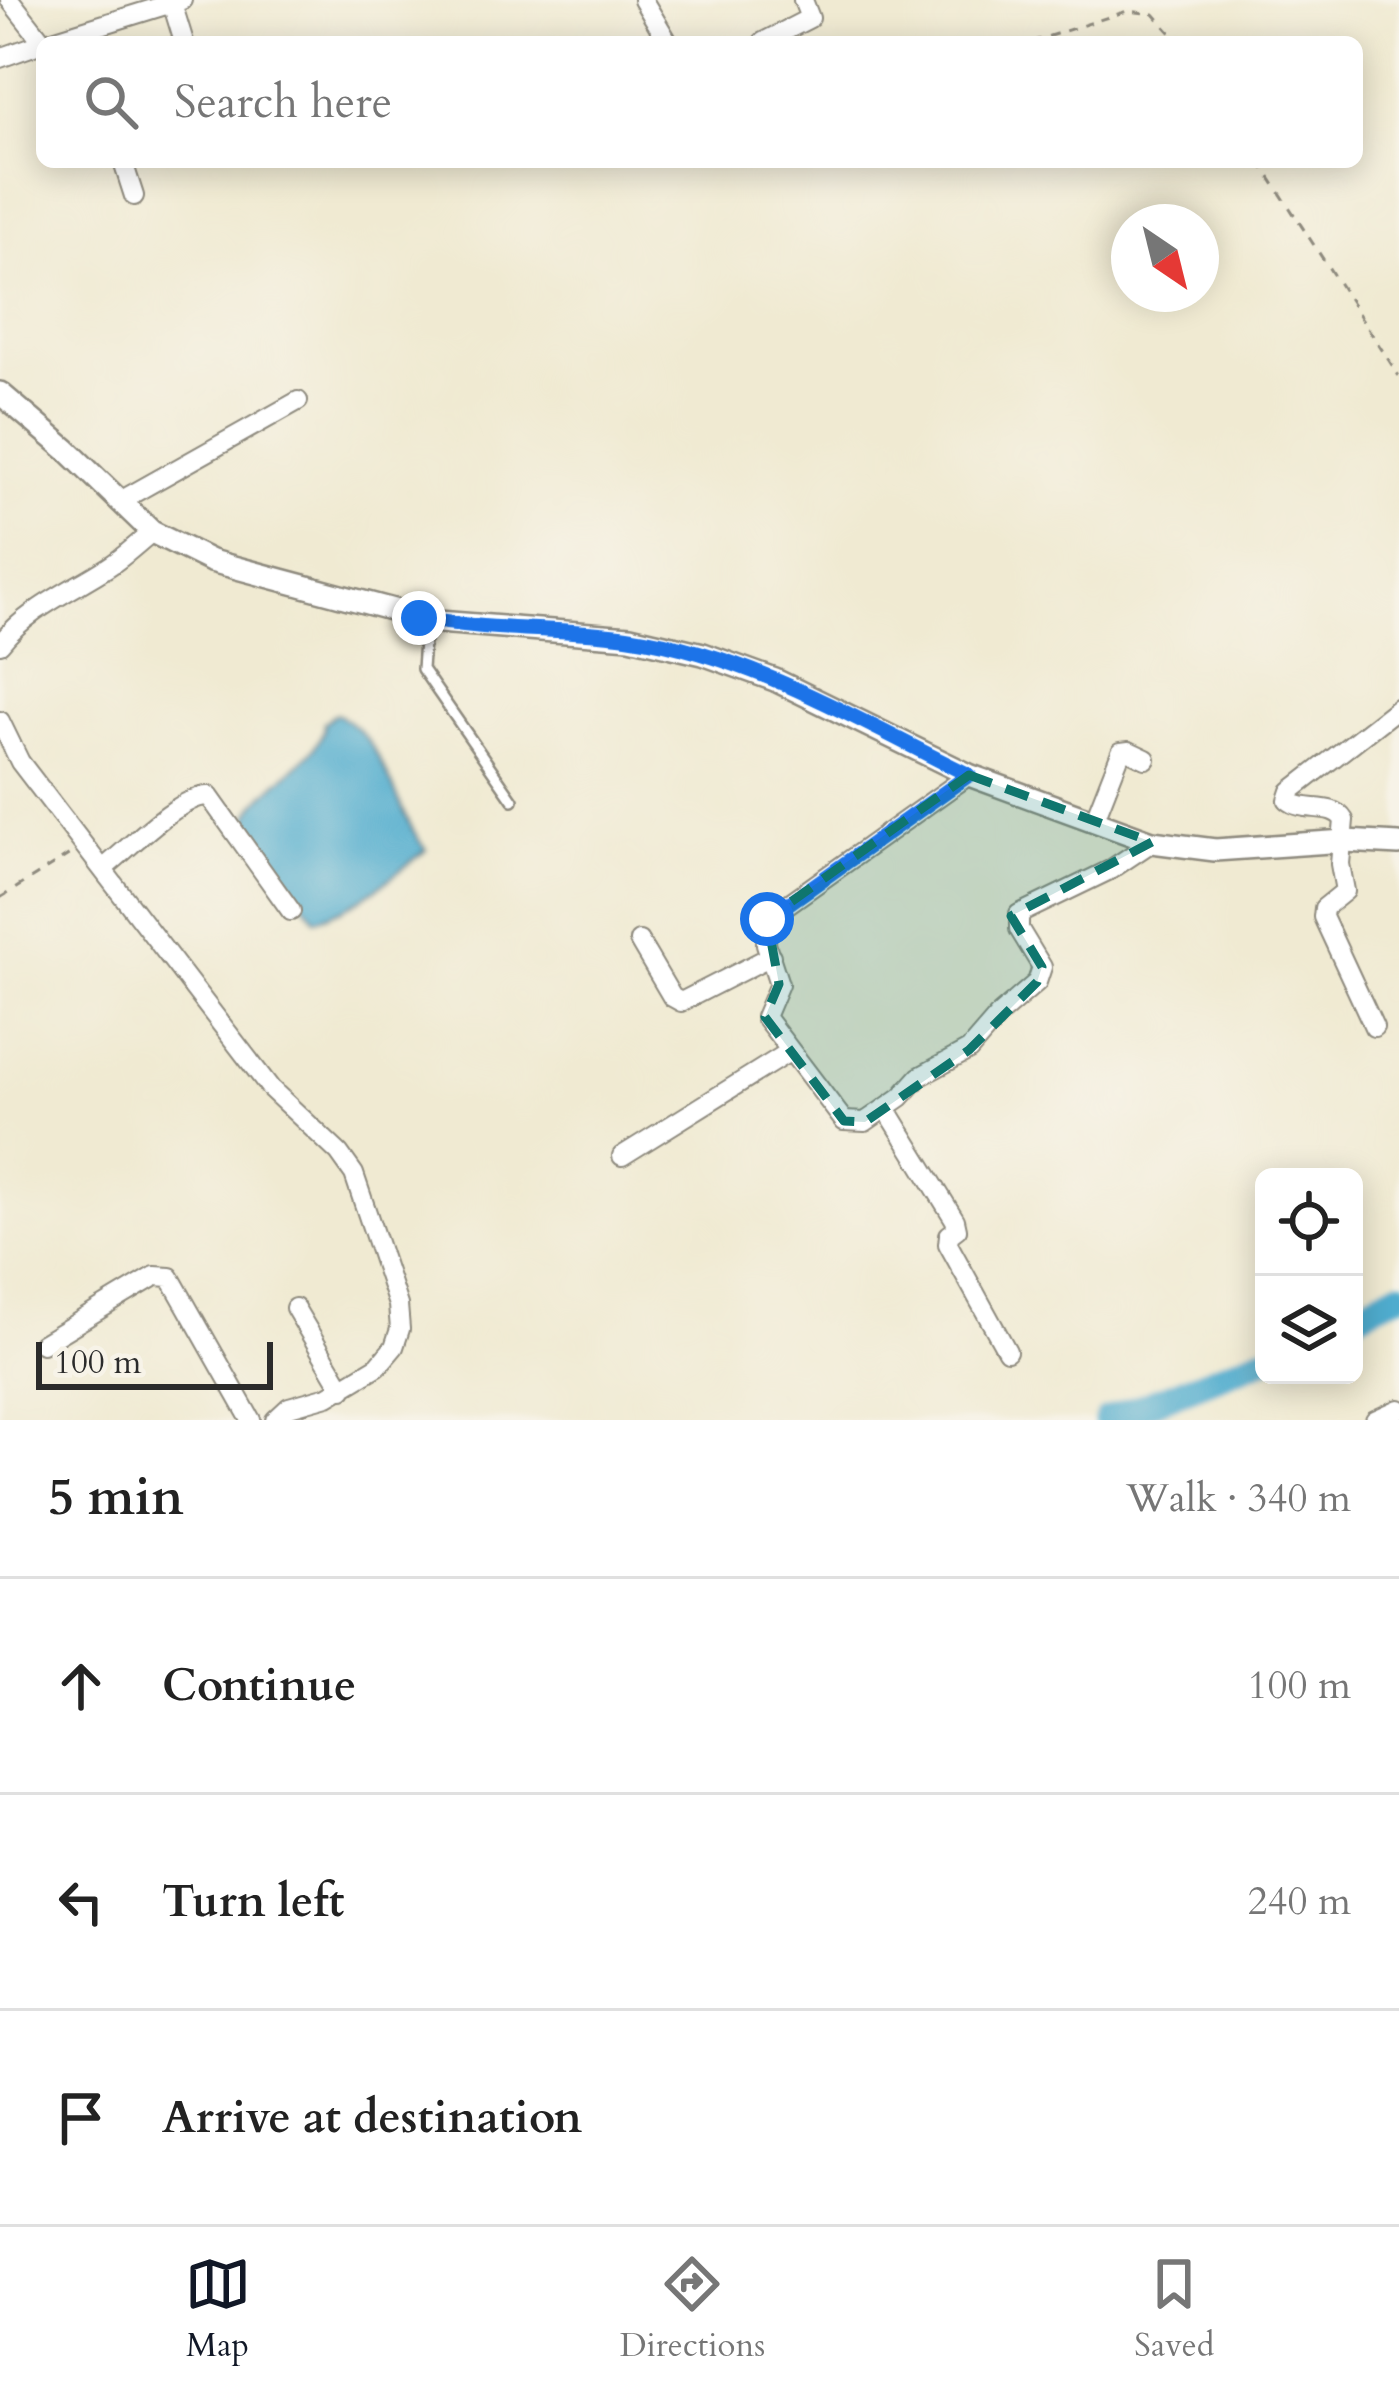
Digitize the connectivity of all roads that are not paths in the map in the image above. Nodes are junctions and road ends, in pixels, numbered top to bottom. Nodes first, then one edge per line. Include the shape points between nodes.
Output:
1 (10, 0) edge
2 (644, 0) edge
3 (803, 0) edge
4 (177, 1) edge
5 (112, 9) edge
6 (39, 36) edge
7 (56, 36) edge
8 (183, 36) edge
9 (665, 36) edge
10 (775, 36) edge
11 (36, 45) edge
12 (0, 58) edge
13 (125, 168) edge
14 (134, 196) dead end
15 (0, 393) edge
16 (298, 401) dead end
17 (120, 501) junction
18 (152, 532) junction
19 (438, 622) junction
20 (0, 644) edge
21 (1399, 706) edge
22 (0, 721) edge
23 (1146, 759) dead end
24 (969, 775) junction
25 (513, 800) dead end
26 (1094, 820) junction
27 (1345, 841) junction
28 (1152, 842) junction
29 (1399, 844) edge
30 (104, 868) junction
31 (291, 911) dead end
32 (639, 941) dead end
33 (771, 956) junction
34 (1374, 1027) dead end
35 (788, 1052) junction
36 (886, 1108) junction
37 (622, 1156) dead end
38 (295, 1307) dead end
39 (43, 1344) dead end
40 (1007, 1352) dead end
41 (343, 1389) junction
42 (1399, 1408) edge
43 (251, 1420) edge
44 (275, 1420) edge
45 (1375, 1420) edge

1 - 6 street
2 - 9 street
3 - 10 street via 810,18
4 - 5 street
4 - 8 street
5 - 7 street
11 - 12 street
13 - 14 street
15 - 17 street
16 - 17 street
17 - 18 street
18 - 19 street via 211,561
18 - 20 street via 37,608
19 - 24 street via 630,637 703,654 775,680
19 - 25 lane via 424,641 422,669
21 - 27 street via 1289,795 1295,806 1340,813
22 - 30 street via 20,762
23 - 26 street via 1121,752
24 - 26 street
24 - 33 street via 777,909 764,929
26 - 28 street
27 - 28 street via 1215,850
27 - 29 street
27 - 34 street via 1345,891 1323,916
28 - 36 street via 1019,914 1042,967 1037,982 969,1050 919,1077
30 - 31 street via 184,804 209,796
30 - 41 street via 271,1089 354,1174 400,1329 378,1366
32 - 33 street via 681,1002
33 - 35 street via 779,985 765,1017
35 - 36 street via 844,1120 865,1123
35 - 37 street
36 - 40 street via 958,1225 948,1244
38 - 41 street
39 - 43 street via 155,1276 170,1276
41 - 44 street
42 - 45 street

